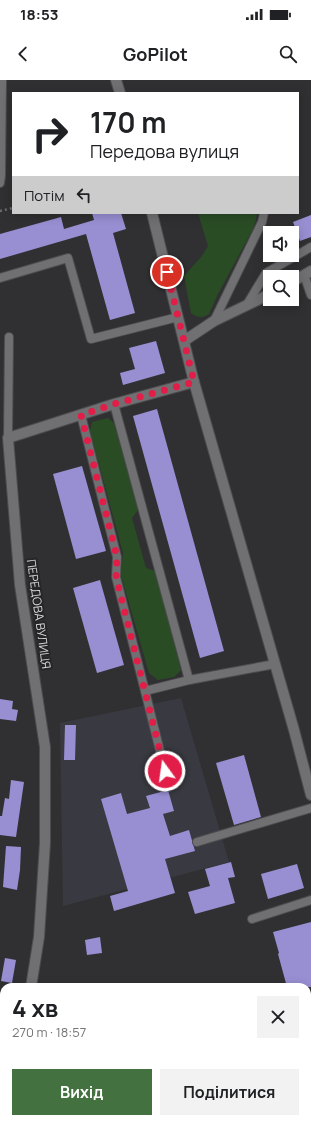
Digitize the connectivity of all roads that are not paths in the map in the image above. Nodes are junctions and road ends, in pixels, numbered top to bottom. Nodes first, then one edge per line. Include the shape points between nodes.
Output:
1 (2, 80) edge
2 (116, 80) edge
3 (120, 92) edge
4 (0, 183) edge
5 (152, 214) edge
6 (264, 214) edge
7 (311, 247) edge
8 (307, 273) edge
9 (0, 278) edge
10 (311, 295) edge
11 (263, 298) edge
12 (246, 306) junction
13 (178, 317) junction
14 (214, 321) junction
15 (9, 337) dead end
16 (184, 341) junction
17 (194, 382) junction
18 (114, 404) junction
19 (81, 415) junction
20 (8, 438) junction
21 (275, 664) junction
22 (189, 680) junction
23 (145, 691) junction
24 (165, 771) dead end
25 (311, 795) edge
26 (311, 808) edge
27 (197, 842) dead end
28 (311, 900) edge
29 (252, 919) dead end
30 (32, 983) edge

1 - 4 lane
2 - 3 street
5 - 13 street
6 - 14 lane
7 - 12 lane via 266,273
8 - 10 lane
9 - 13 lane via 68,258 91,339
11 - 12 street
12 - 14 street
13 - 16 street
14 - 16 street
15 - 20 lane
16 - 17 street
17 - 18 street
17 - 21 street
18 - 19 street
18 - 22 lane
19 - 20 street
19 - 23 lane via 117,557 116,577
20 - 30 street, ПЕРЕДОВА ВУЛИЦЯ via 20,585 45,747 45,843 39,937
21 - 22 lane
21 - 25 street
22 - 23 lane
23 - 24 lane
26 - 27 lane
28 - 29 lane

